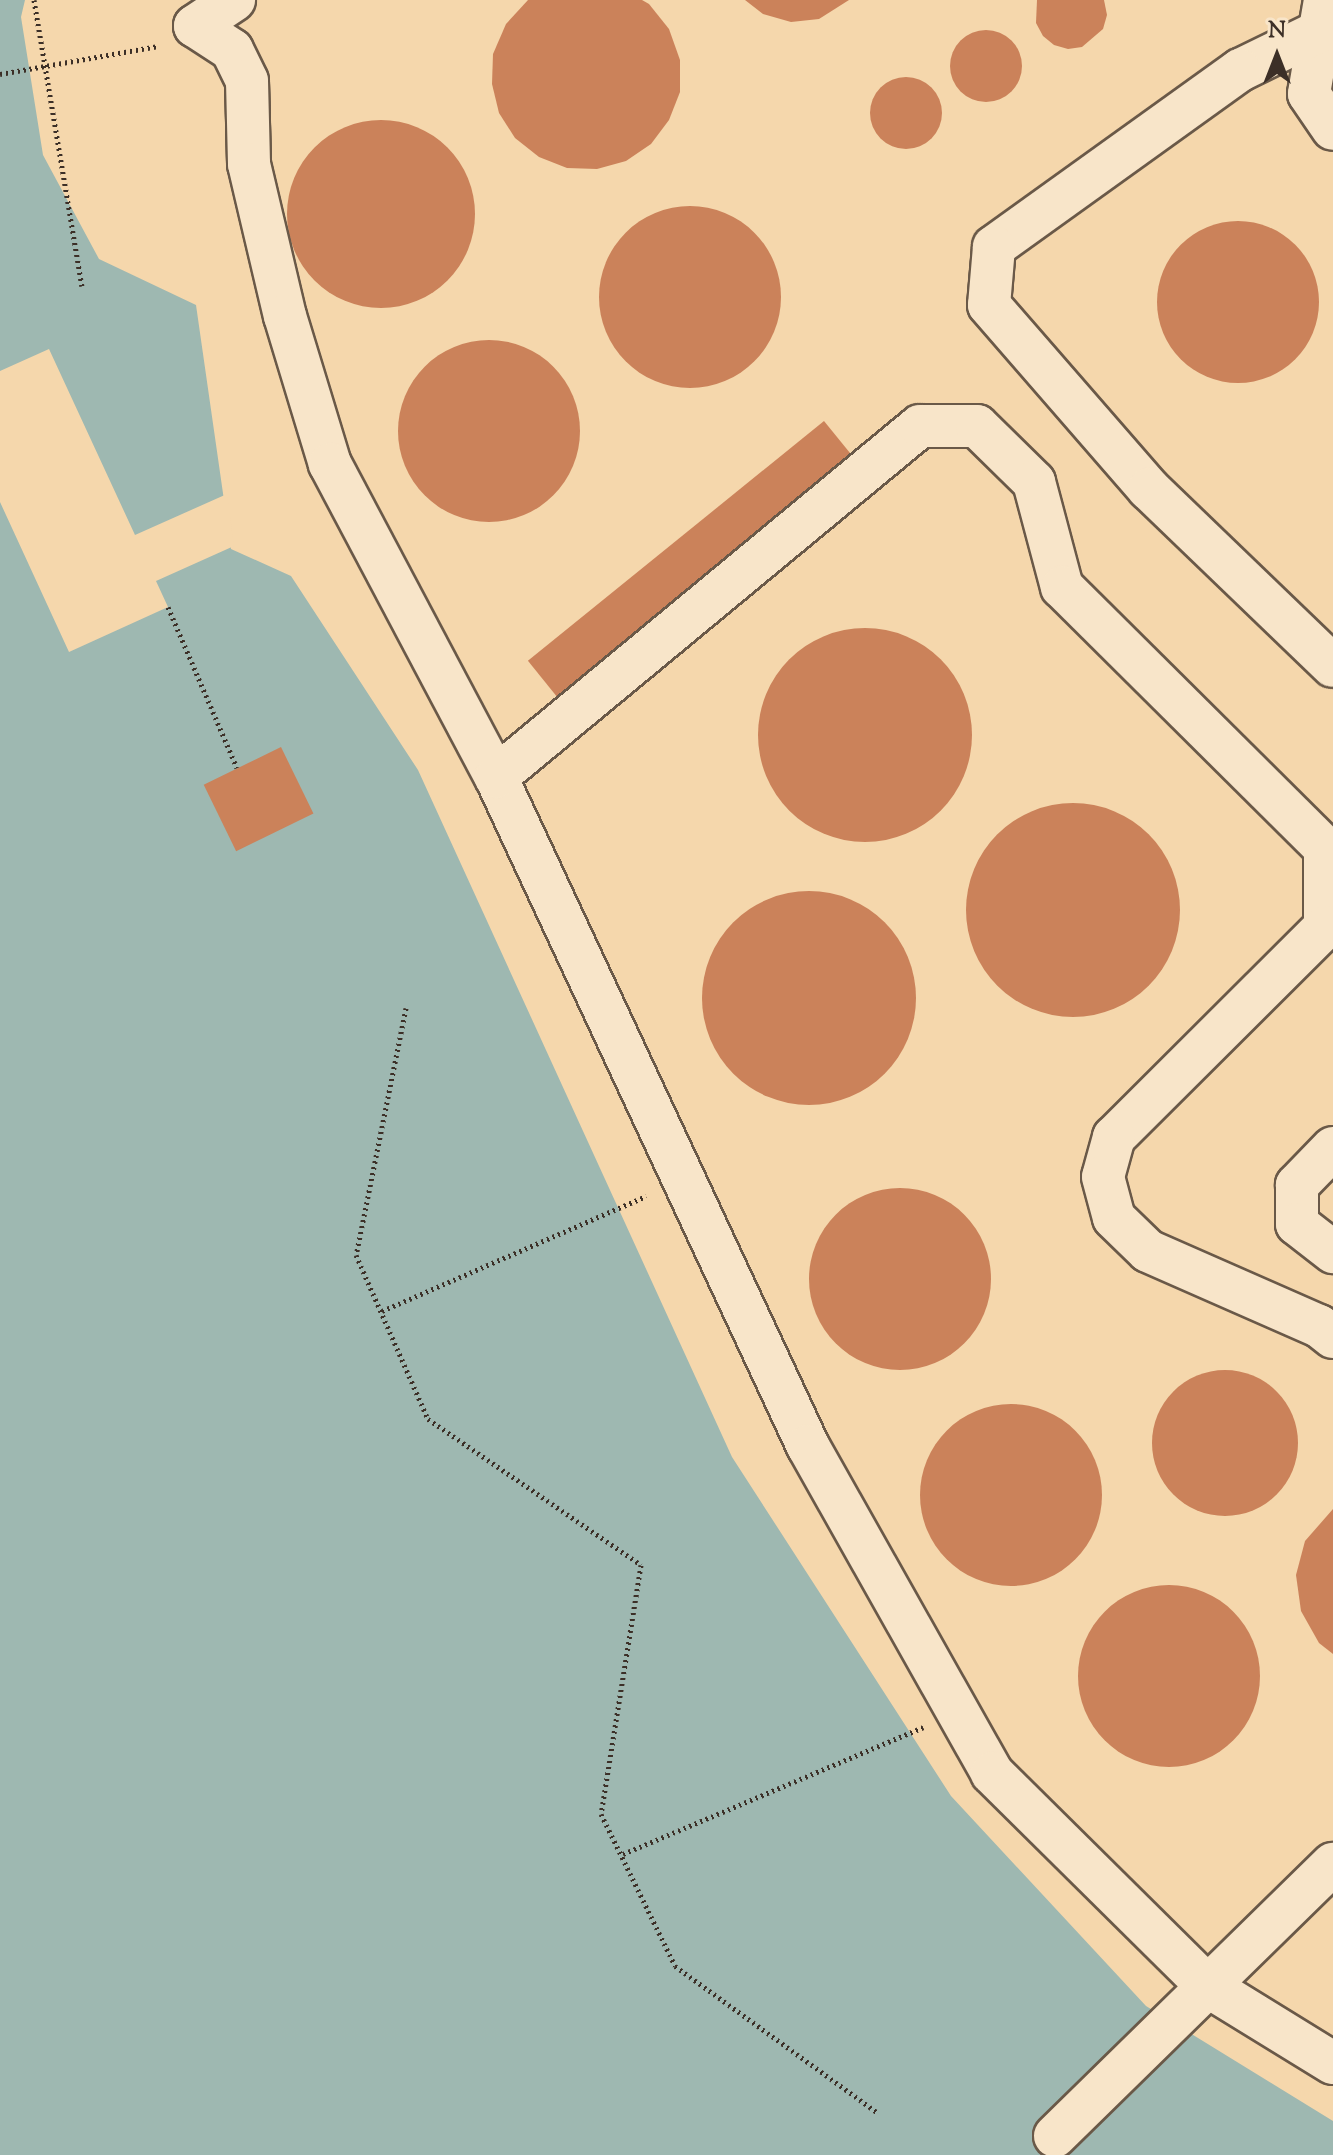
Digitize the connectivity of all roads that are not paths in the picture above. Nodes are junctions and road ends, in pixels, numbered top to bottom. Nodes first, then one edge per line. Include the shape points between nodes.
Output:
1 (234, 0) edge
2 (1322, 16) edge
3 (182, 24) edge
4 (1333, 129) edge
5 (1333, 666) edge
6 (496, 777) junction
7 (1333, 1148) edge
8 (1333, 1252) edge
9 (1333, 1337) edge
10 (1333, 1864) edge
11 (1206, 1985) junction
12 (1333, 2063) edge
13 (1055, 2136) dead end

1 - 3 lane
2 - 4 lane via 1309,94
2 - 5 lane via 994,247 989,305 1149,489
3 - 6 lane via 232,50 247,81 249,164 285,316 330,464
6 - 9 lane via 920,426 977,426 1034,482 1062,587 1325,848 1325,927 1114,1137 1103,1177 1114,1218 1148,1251 1319,1326
6 - 11 lane via 808,1446 992,1773
7 - 8 lane via 1297,1185 1297,1224
10 - 11 lane
11 - 12 lane
11 - 13 lane

